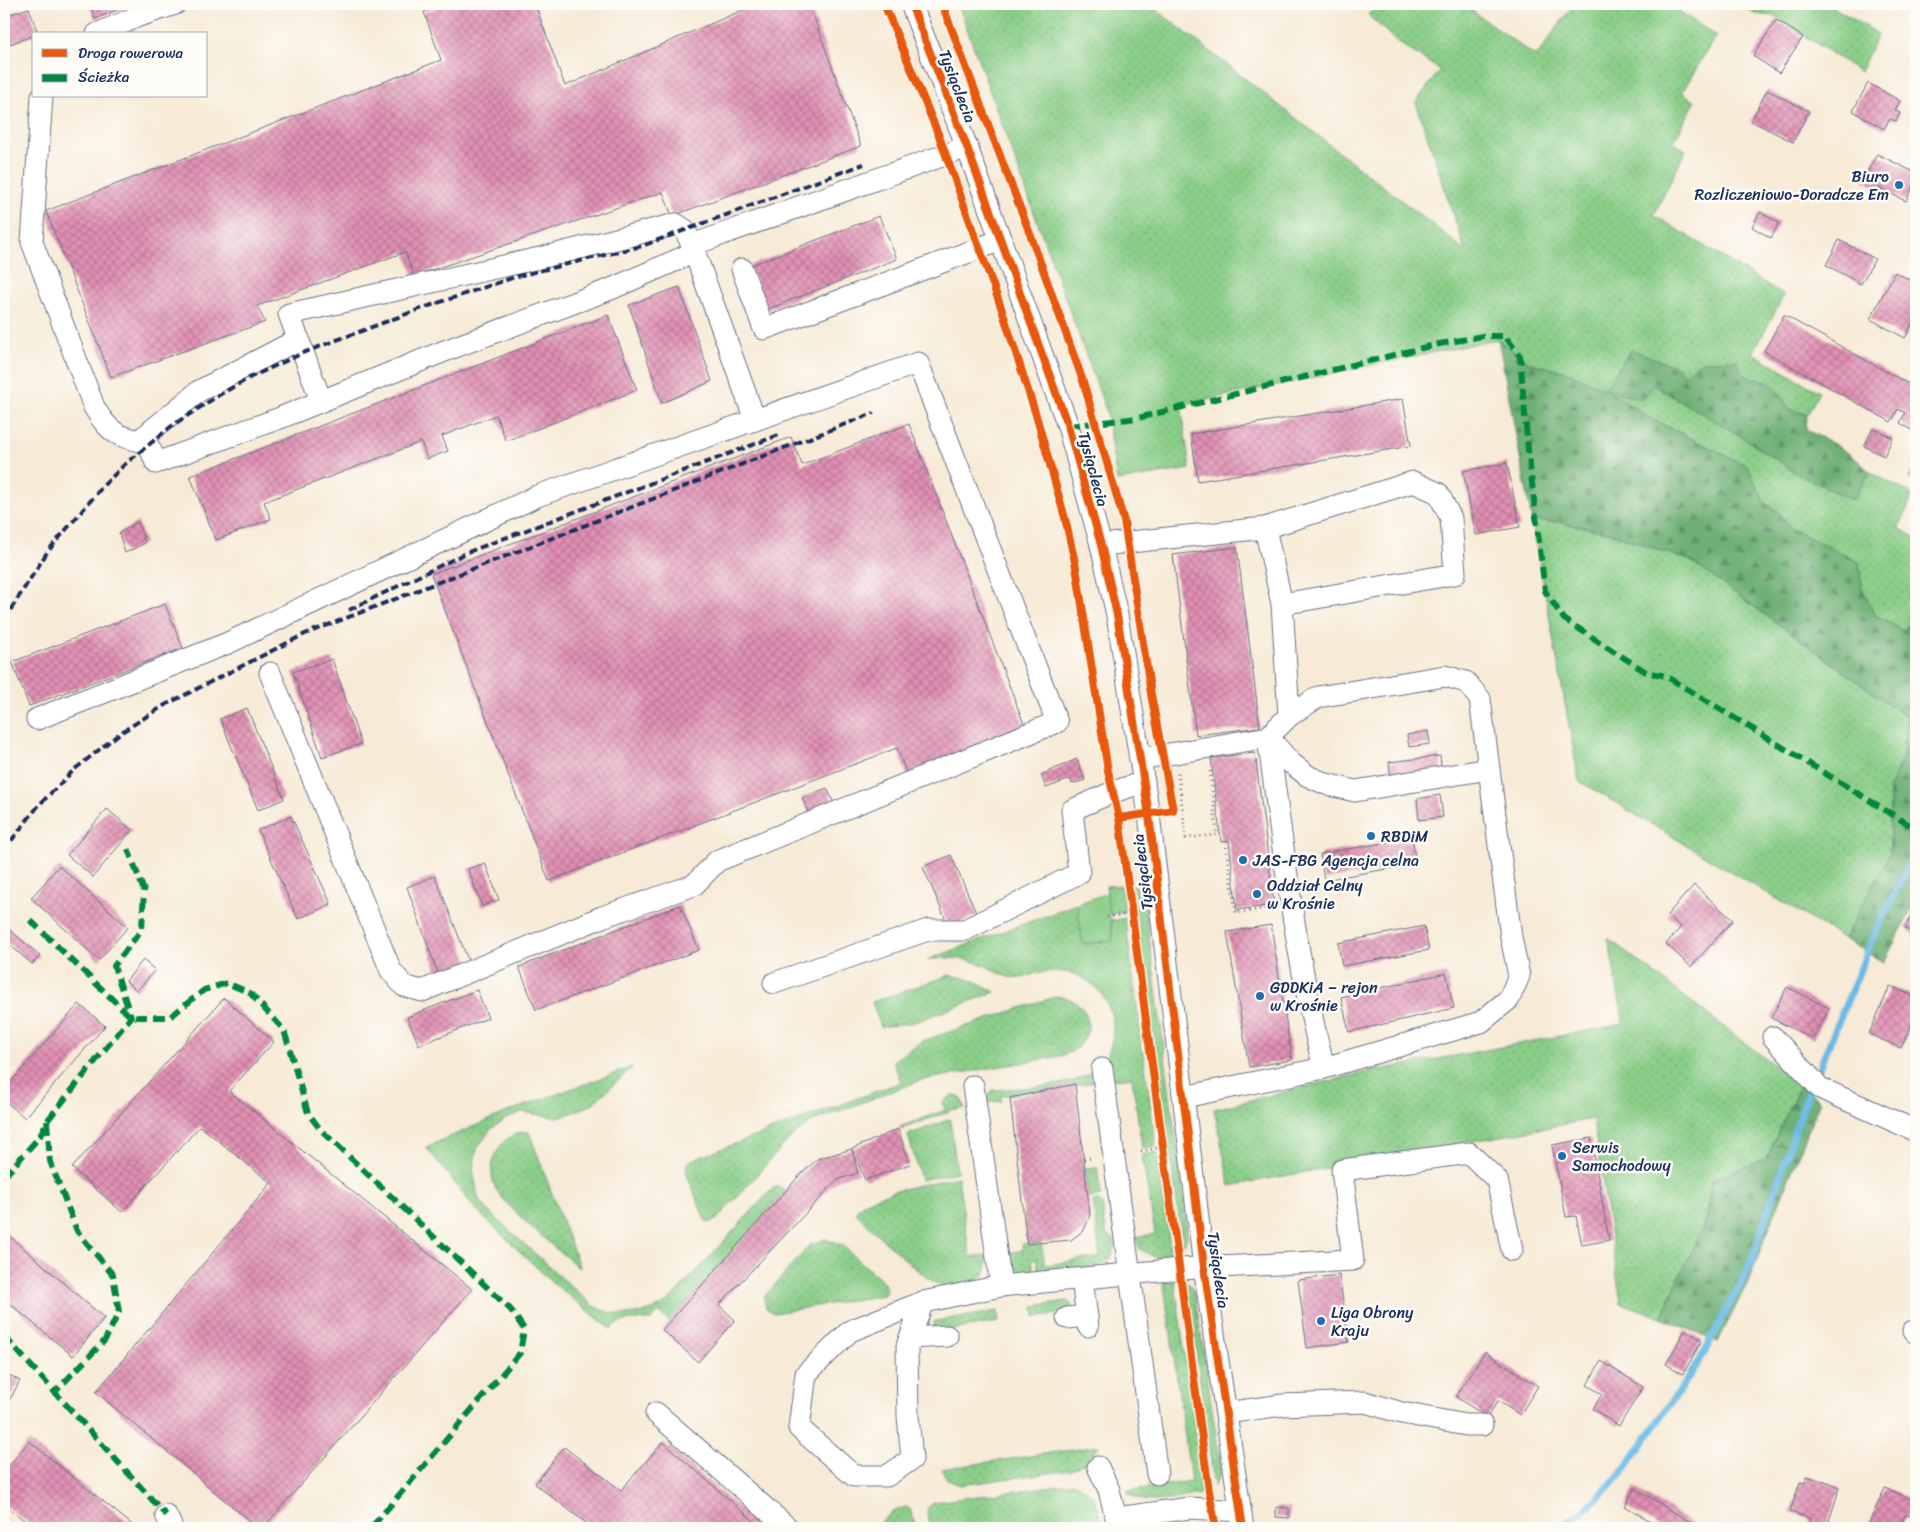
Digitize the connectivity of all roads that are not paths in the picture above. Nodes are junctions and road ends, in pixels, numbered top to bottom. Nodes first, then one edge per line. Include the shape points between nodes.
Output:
1 (175, 4) edge
2 (911, 4) edge
3 (101, 32) edge
4 (42, 98) edge
5 (966, 147) junction
6 (1001, 240) junction
7 (694, 248) junction
8 (742, 269) dead end
9 (299, 339) junction
10 (322, 401) junction
11 (755, 420) junction
12 (141, 439) junction
13 (1266, 528) junction
14 (1101, 545) junction
15 (1282, 604) junction
16 (270, 673) dead end
17 (1289, 716) junction
18 (38, 719) dead end
19 (1268, 737) junction
20 (1140, 759) junction
21 (1489, 769) junction
22 (1144, 782) junction
23 (774, 983) dead end
24 (1773, 1037) dead end
25 (1324, 1068) junction
26 (1102, 1069) dead end
27 (973, 1086) dead end
28 (1184, 1097) junction
29 (1916, 1131) edge
30 (1512, 1250) dead end
31 (1204, 1267) junction
32 (1130, 1274) junction
33 (1082, 1279) junction
34 (1001, 1286) junction
35 (923, 1302) junction
36 (1081, 1320) dead end
37 (940, 1340) dead end
38 (912, 1353) junction
39 (1226, 1412) junction
40 (656, 1413) dead end
41 (1482, 1425) dead end
42 (1098, 1467) dead end
43 (1157, 1474) dead end
44 (1241, 1520) edge
45 (788, 1528) edge

1 - 3 street via 136,16
2 - 5 street, Tysiąclecia
4 - 12 street via 32,242 94,407 111,430 124,437
5 - 6 street, Tysiąclecia
5 - 7 street
6 - 8 street via 764,329
6 - 14 street, Tysiąclecia via 1068,426
7 - 9 street via 685,230 676,224 289,314
7 - 10 street via 611,289
7 - 11 street
9 - 10 street
9 - 12 street via 199,391
10 - 12 street via 156,462 148,445
11 - 16 street via 918,363 1057,722 717,861 694,885 602,917 422,991 404,986 391,971
11 - 18 street via 537,496 228,643
13 - 14 street
13 - 15 street
13 - 15 street via 1413,482 1438,493 1451,518 1455,574
14 - 20 street, Tysiąclecia via 1117,615
15 - 17 street
17 - 19 street
17 - 21 street via 1318,697 1445,676 1466,682 1480,699
19 - 20 street
19 - 21 street via 1308,776 1355,791
19 - 25 street via 1292,913
20 - 22 street, Tysiąclecia
21 - 25 street via 1519,976 1509,999 1481,1022
22 - 23 street via 1072,810 1079,873 965,930 928,930
22 - 28 street, Tysiąclecia
24 - 29 street via 1820,1088
25 - 28 street
26 - 32 street
27 - 34 street
28 - 31 street, Tysiąclecia
30 - 31 street via 1497,1180 1469,1154 1342,1170 1353,1260
31 - 32 street
31 - 39 street, Tysiąclecia
32 - 33 street
32 - 43 street
33 - 34 street
33 - 36 street
34 - 35 street
35 - 38 street
35 - 38 street via 850,1331 837,1330 806,1374 798,1428 854,1476 887,1476 912,1459
37 - 38 street
39 - 41 street via 1282,1405 1365,1402 1466,1426
39 - 44 street, Tysiąclecia
40 - 45 street
42 - 44 street via 1109,1490 1116,1518 1190,1508

